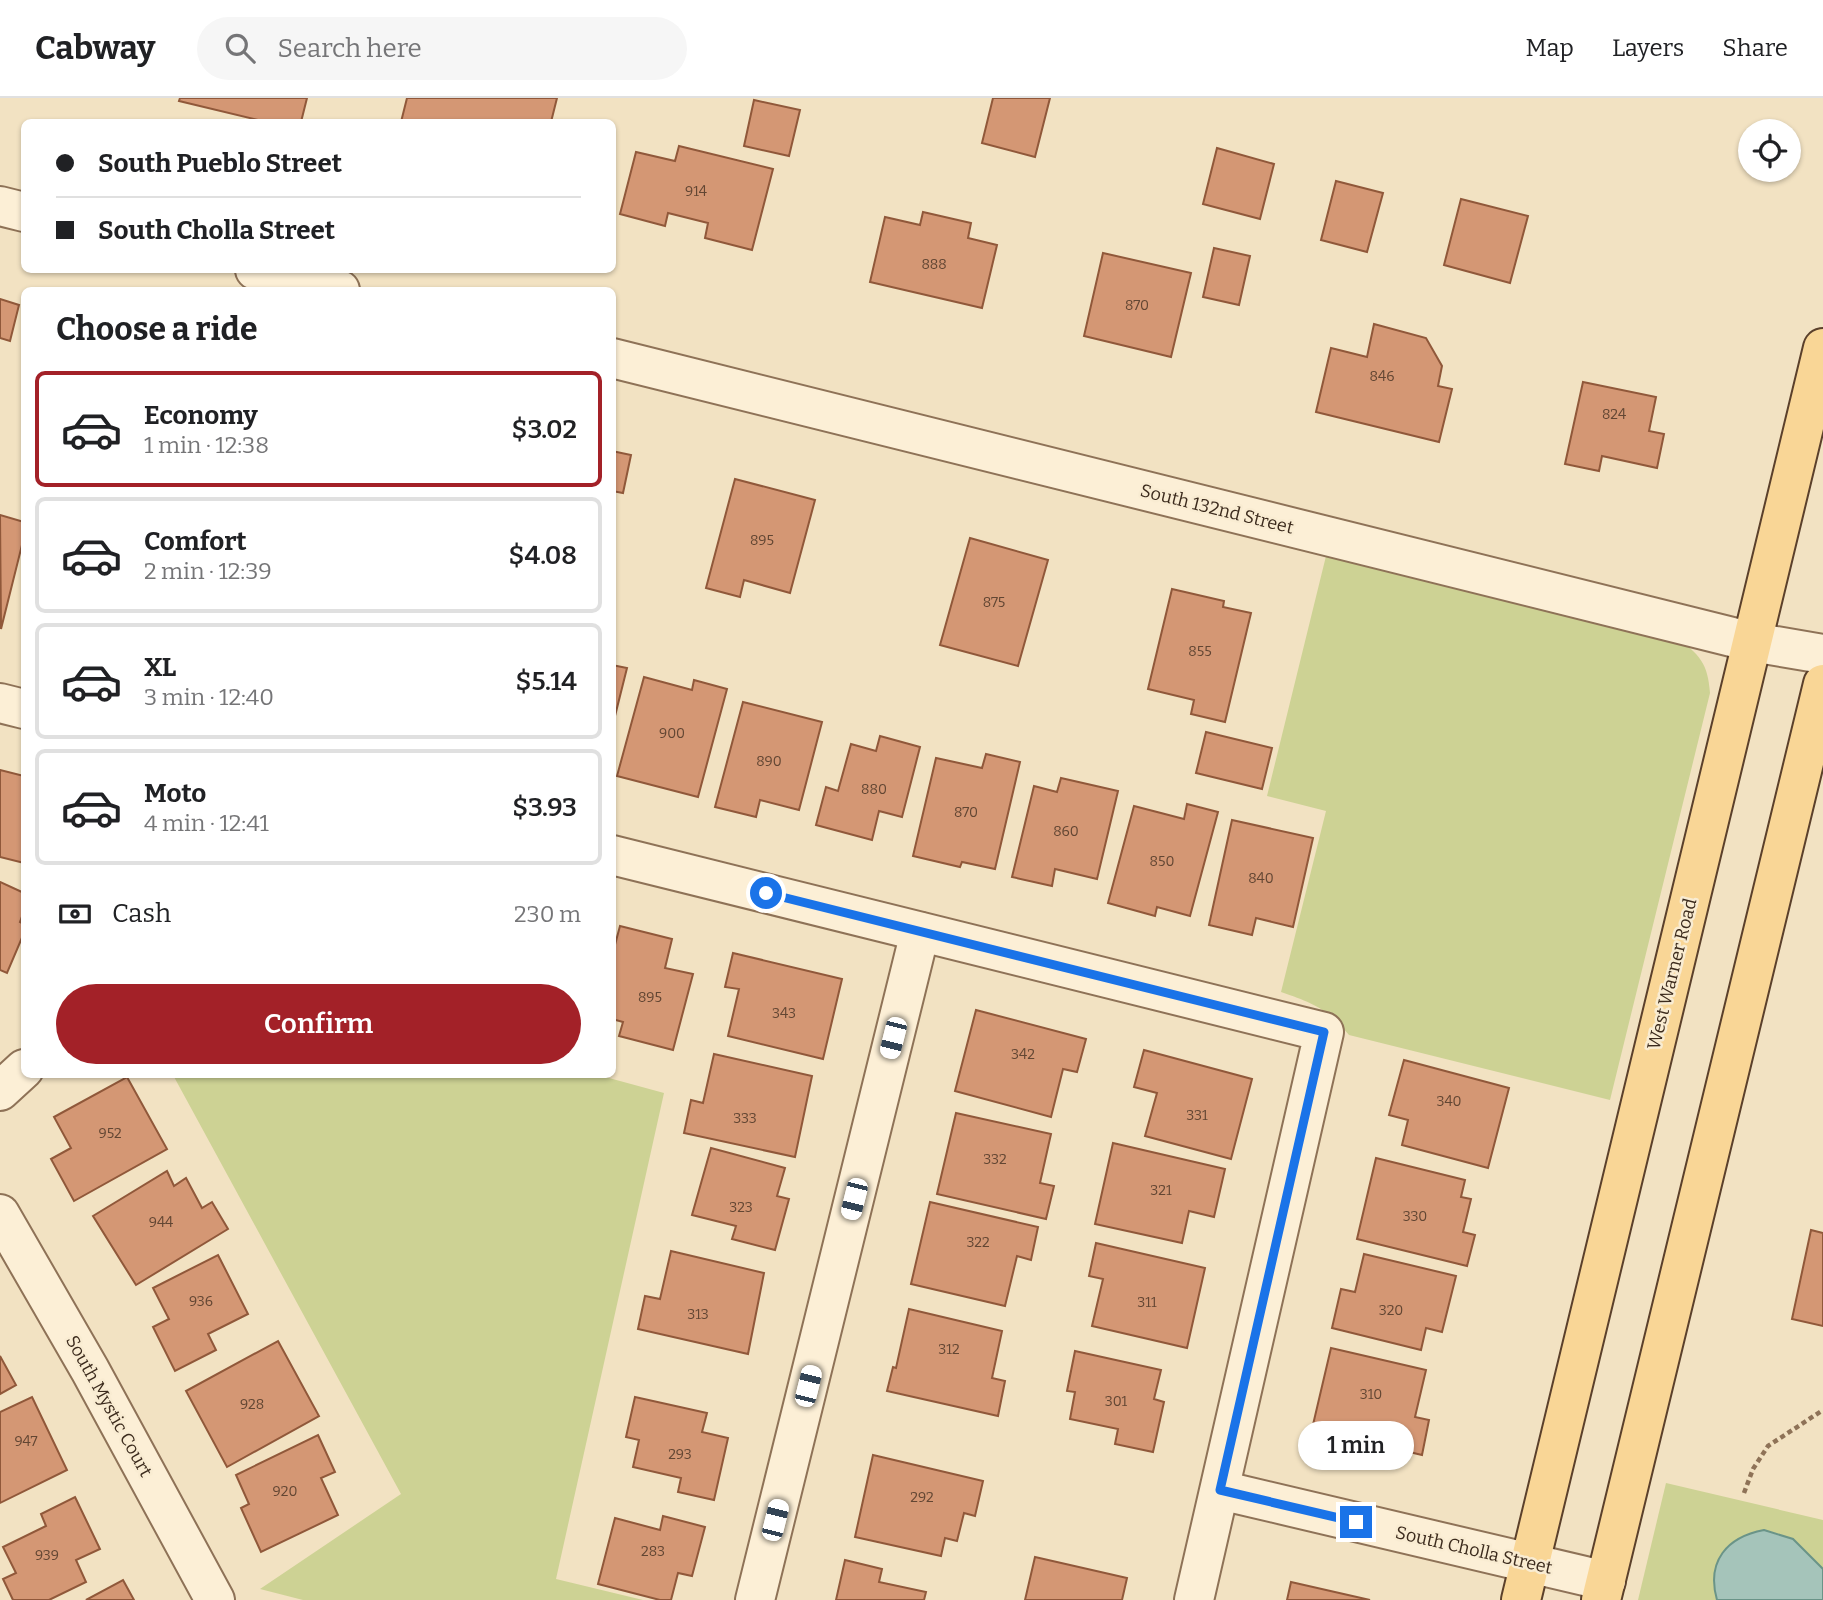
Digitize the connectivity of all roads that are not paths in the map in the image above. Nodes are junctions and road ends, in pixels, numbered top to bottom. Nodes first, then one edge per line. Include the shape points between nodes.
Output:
1 (0, 206) edge
2 (21, 211) edge
3 (268, 273) edge
4 (327, 287) edge
5 (1823, 348) edge
6 (616, 359) edge
7 (1752, 642) junction
8 (1823, 654) edge
9 (1823, 684) edge
10 (0, 703) edge
11 (21, 708) edge
12 (616, 856) edge
13 (920, 932) junction
14 (21, 1072) edge
15 (0, 1091) edge
16 (0, 1214) edge
17 (1220, 1490) junction
18 (1525, 1582) edge
19 (1603, 1590) edge
20 (215, 1600) edge
21 (755, 1600) edge
22 (1194, 1600) edge

1 - 2 street
3 - 4 street
5 - 7 main road, West Warner Road
6 - 7 street, South 132nd Street
7 - 8 street, South 132nd Street
7 - 18 main road, West Warner Road
9 - 19 main road
10 - 11 street
12 - 13 street
13 - 17 street via 1324,1032
13 - 21 street
14 - 15 street
16 - 20 street, South Mystic Court
17 - 18 street, South Cholla Street
17 - 22 street
18 - 19 street, South Cholla Street

